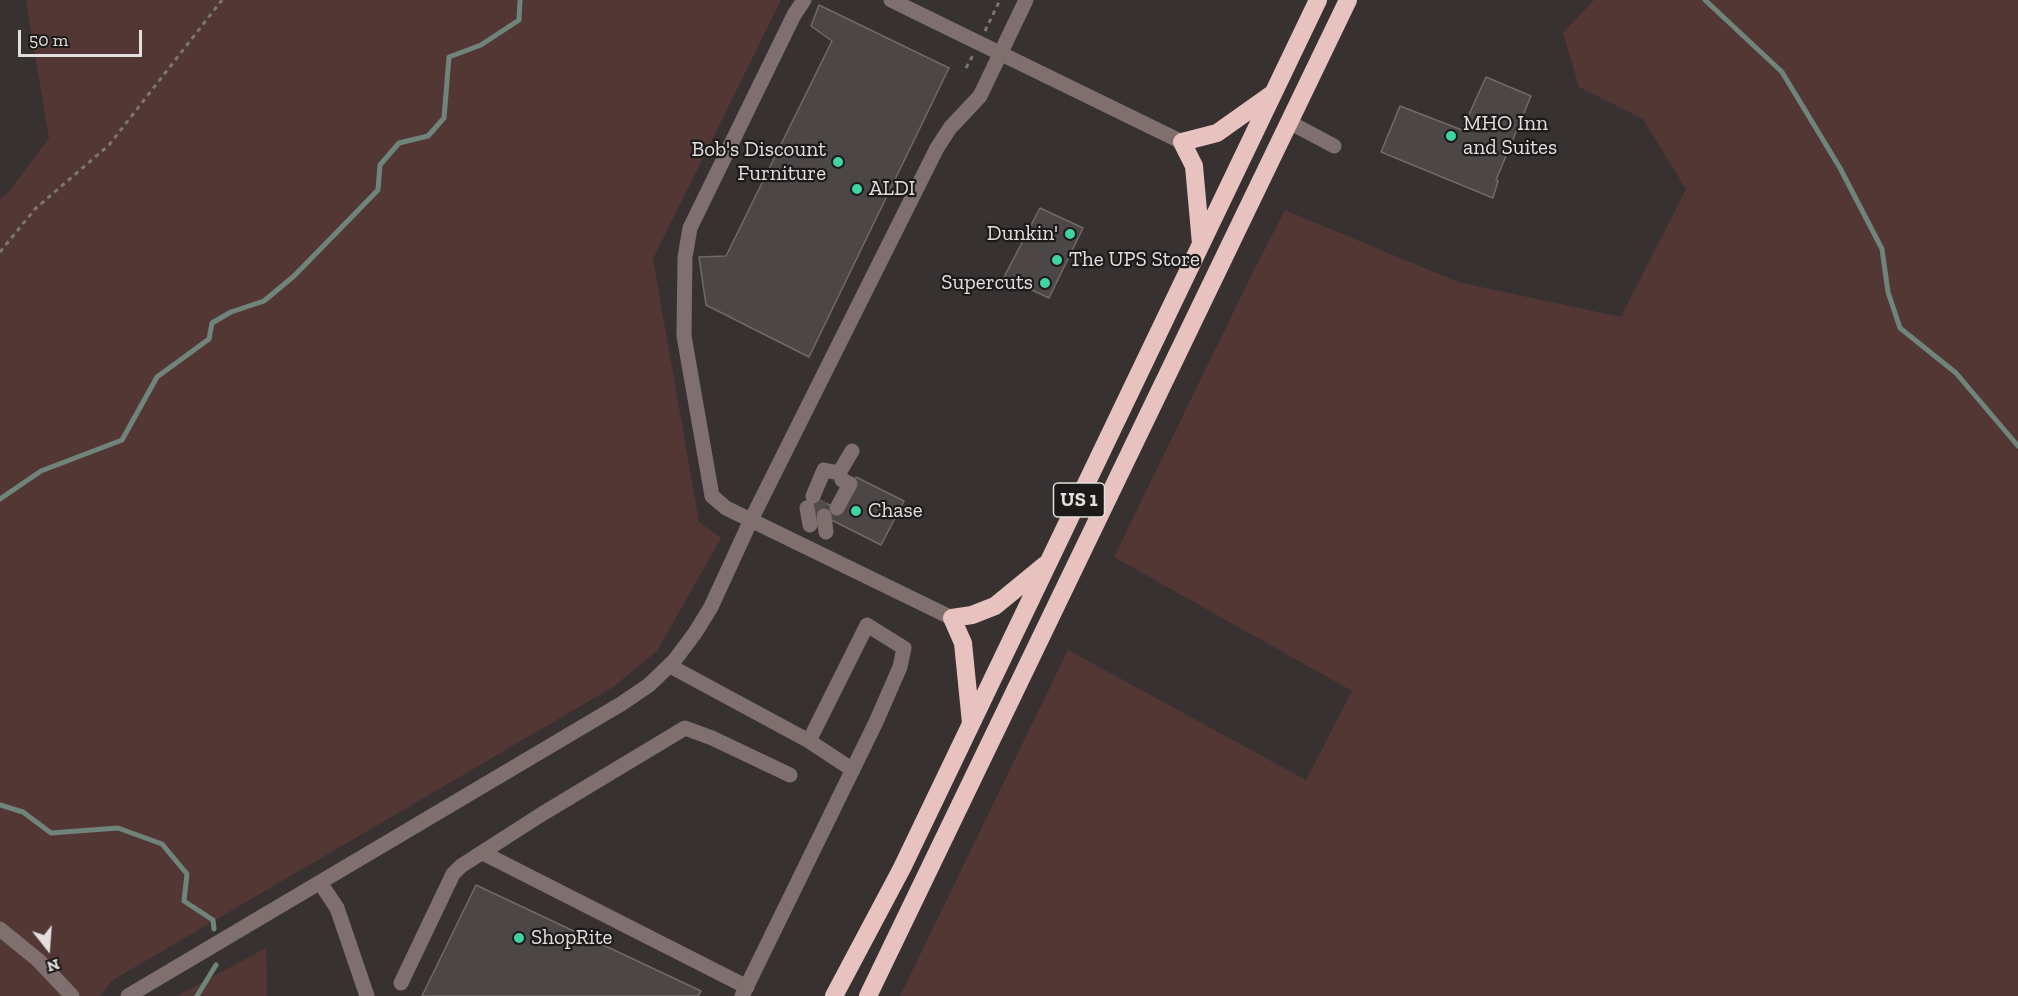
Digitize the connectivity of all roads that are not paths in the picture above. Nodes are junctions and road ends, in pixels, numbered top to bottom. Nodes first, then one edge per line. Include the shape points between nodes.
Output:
1 (804, 0) edge
2 (891, 0) edge
3 (1026, 0) edge
4 (1318, 0) edge
5 (1348, 0) edge
6 (1000, 52) junction
7 (1274, 93) junction
8 (1289, 122) junction
9 (1182, 142) junction
10 (1334, 146) dead end
11 (1201, 245) junction
12 (852, 452) dead end
13 (838, 475) junction
14 (751, 520) junction
15 (1049, 562) junction
16 (952, 618) junction
17 (670, 666) junction
18 (971, 725) junction
19 (809, 741) junction
20 (853, 770) junction
21 (790, 775) dead end
22 (483, 853) junction
23 (321, 884) junction
24 (0, 929) edge
25 (401, 983) dead end
26 (744, 992) edge
27 (72, 996) edge
28 (128, 996) edge
29 (367, 996) edge
30 (834, 996) edge
31 (868, 996) edge

1 - 14 street via 690,228 685,257 684,336 712,496
2 - 6 street
3 - 6 street
4 - 7 highway, US 1
5 - 8 highway, US 1
6 - 9 street
6 - 14 street via 980,96 936,148
7 - 9 highway via 1217,134
7 - 11 highway, US 1
8 - 10 street
8 - 31 highway, US 1
9 - 11 highway via 1194,166
11 - 15 highway, US 1
12 - 13 street
13 - 13 street via 824,470 822,516 850,484
14 - 16 street
14 - 17 street via 711,606
15 - 16 highway via 995,606
15 - 18 highway, US 1
16 - 18 highway via 963,643
17 - 19 street
17 - 23 street via 621,704
18 - 30 highway, US 1
19 - 20 street
19 - 20 street via 867,625 904,648 896,676
20 - 26 street
21 - 22 street via 685,728
22 - 25 street via 453,874
22 - 26 street
23 - 28 street
23 - 29 street via 338,908
24 - 27 street via 38,960

